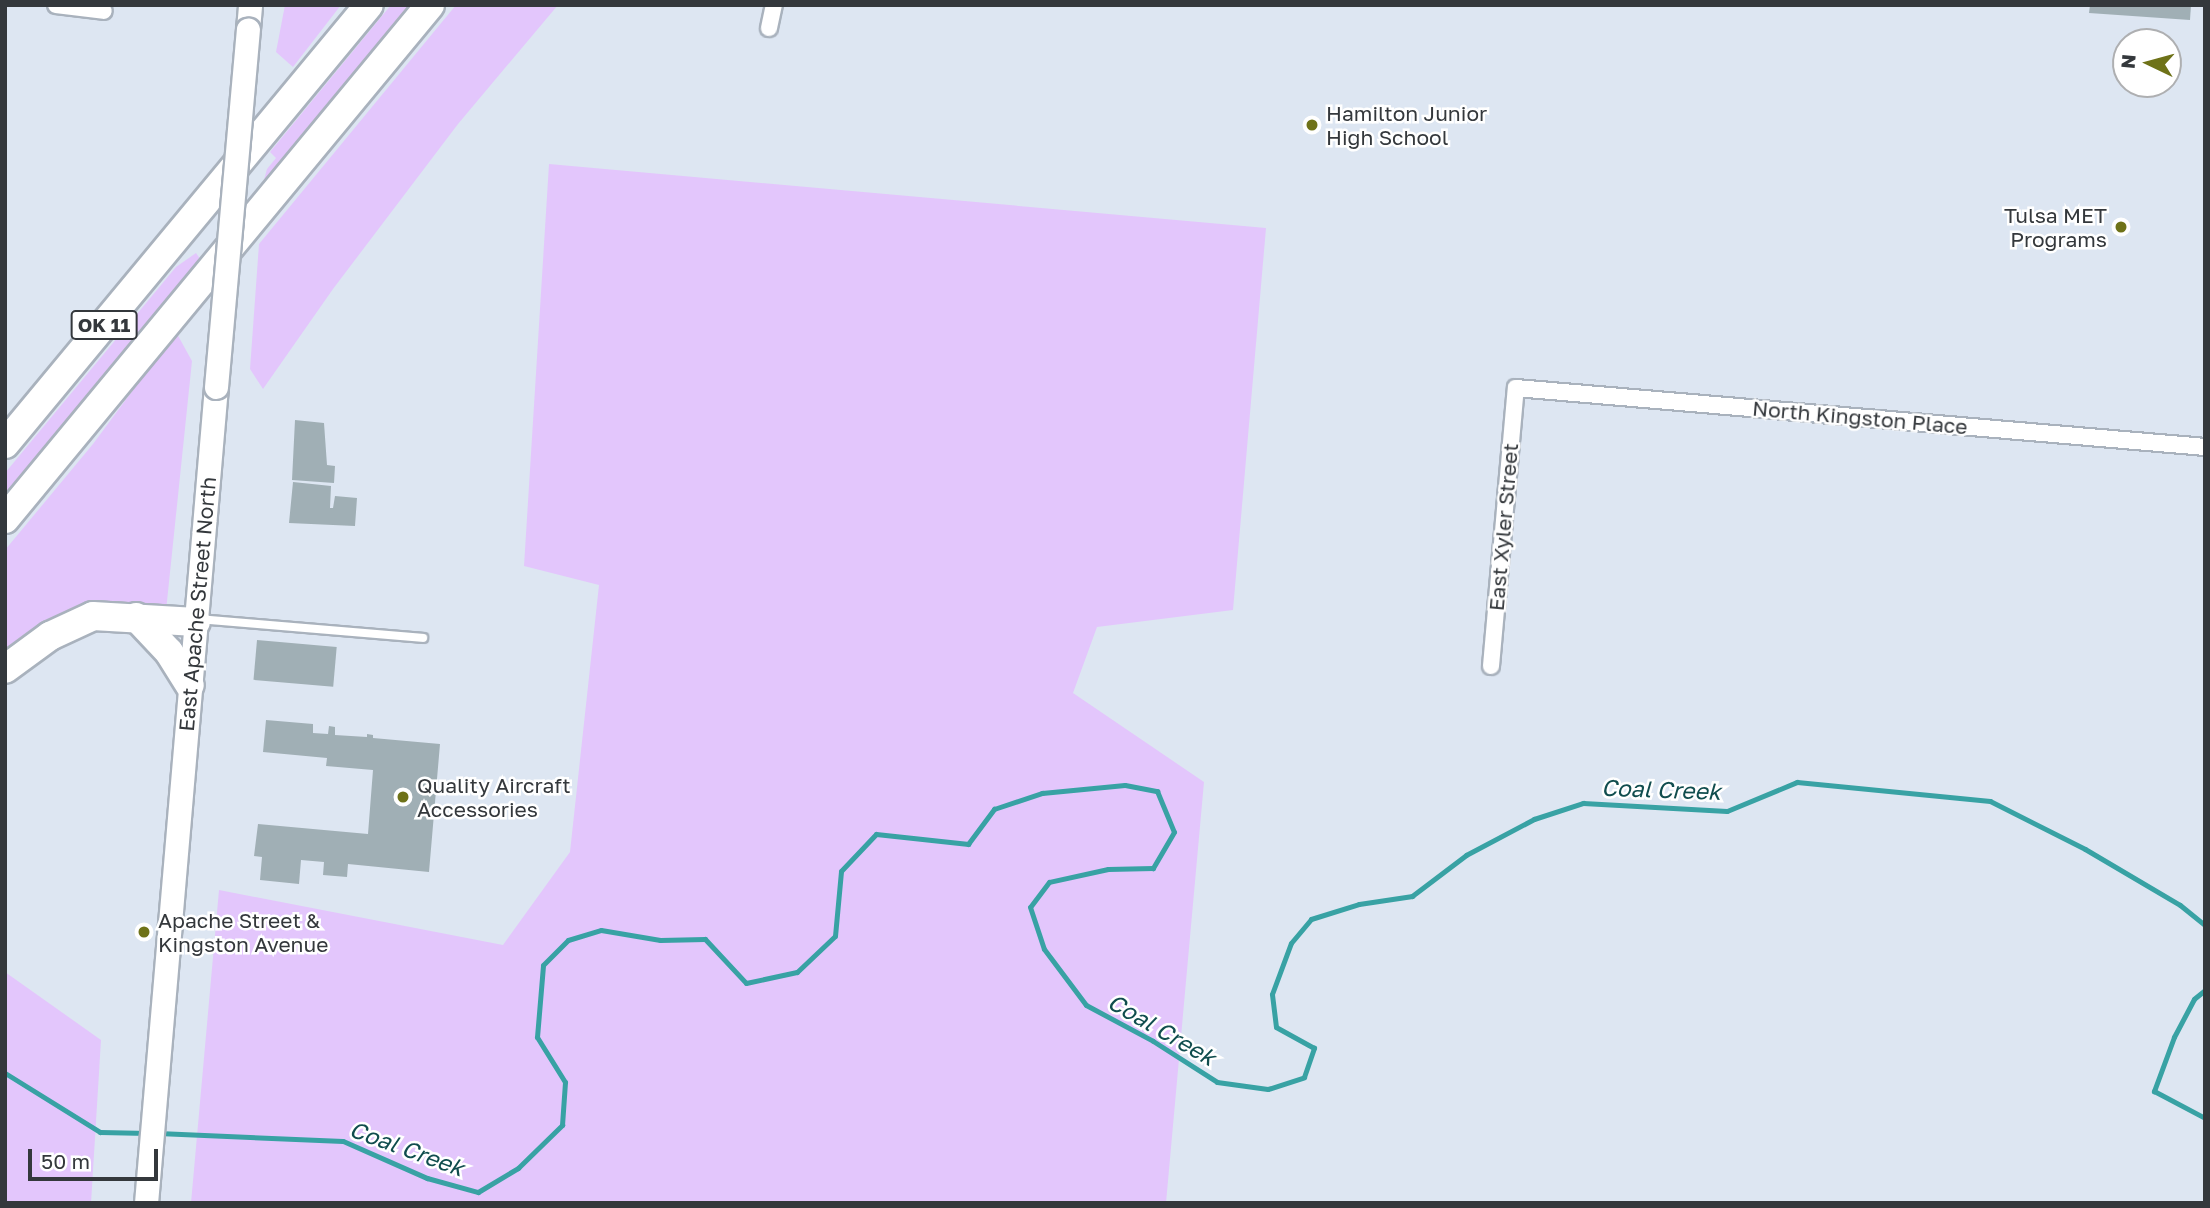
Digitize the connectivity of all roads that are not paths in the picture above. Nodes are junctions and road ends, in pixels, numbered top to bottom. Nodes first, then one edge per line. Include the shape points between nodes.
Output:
1 (56, 5) edge
2 (250, 5) edge
3 (369, 5) edge
4 (430, 5) edge
5 (774, 5) edge
6 (107, 7) edge
7 (769, 28) dead end
8 (1516, 388) joint
9 (5, 443) edge
10 (2205, 447) edge
11 (5, 519) edge
12 (136, 617) junction
13 (196, 621) junction
14 (423, 638) dead end
15 (1491, 666) dead end
16 (5, 669) edge
17 (190, 685) junction
18 (146, 1203) edge

1 - 6 street
2 - 13 main road, East Apache Street North, bridge
3 - 9 highway, OK 11
4 - 11 highway, OK 11
5 - 7 street
8 - 10 street, North Kingston Place
8 - 15 street, East Xyler Street
12 - 13 highway
12 - 16 highway via 93,616 74,623
12 - 17 highway via 169,652
13 - 14 lane
13 - 17 main road, East Apache Street North
17 - 18 main road, East Apache Street North

